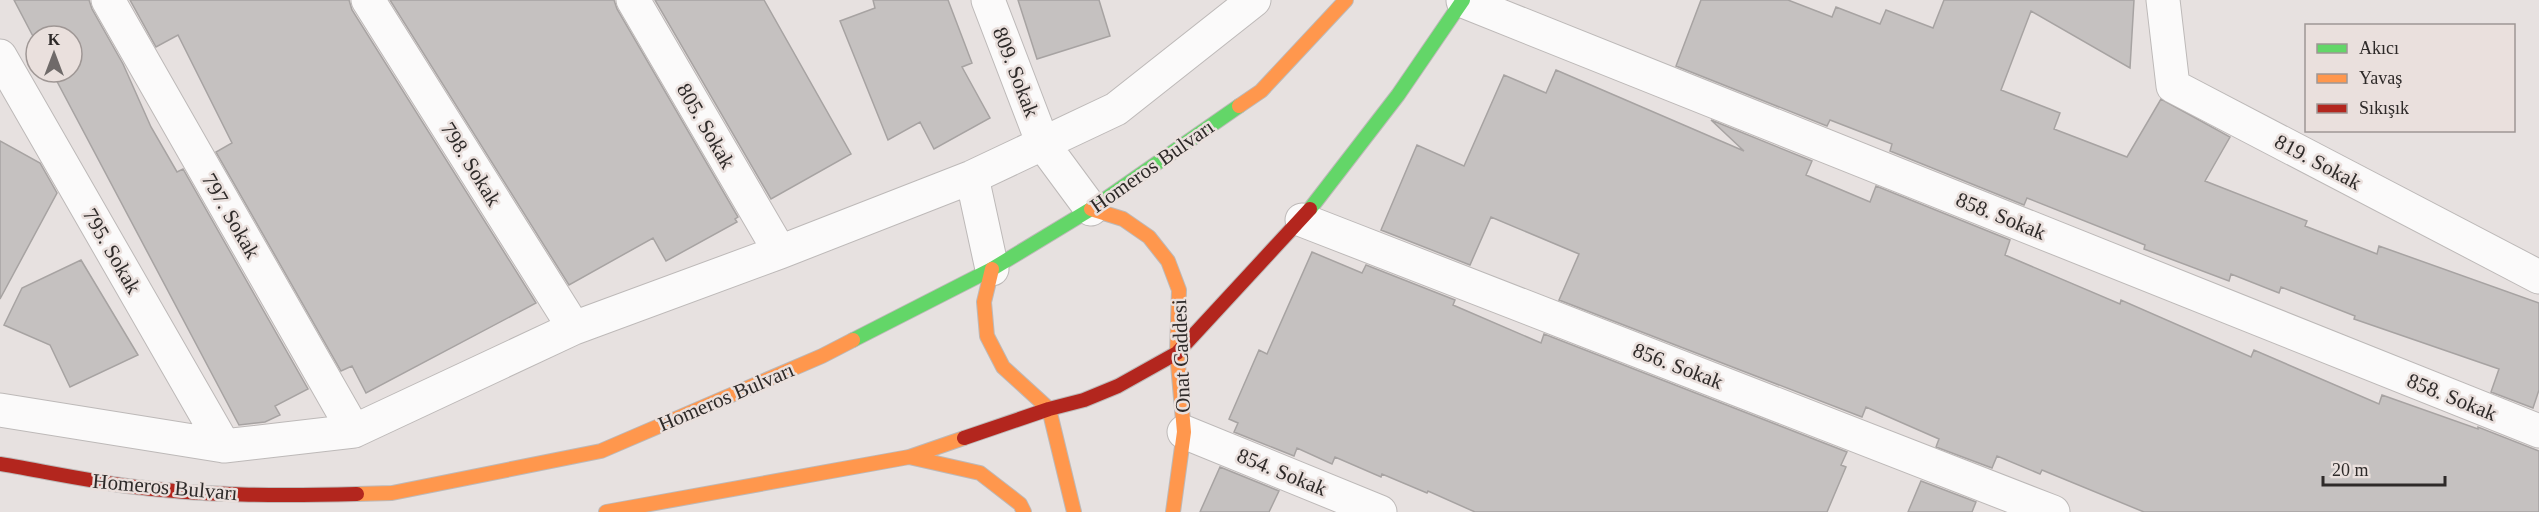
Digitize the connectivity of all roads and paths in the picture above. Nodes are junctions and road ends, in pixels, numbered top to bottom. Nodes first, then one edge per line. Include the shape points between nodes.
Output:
1 (108, 0) edge
2 (368, 0) edge
3 (633, 0) edge
4 (988, 0) edge
5 (1346, 0) edge
6 (1463, 0) edge
7 (2163, 0) edge
8 (1252, 1) edge
9 (0, 56) edge
10 (1043, 144) junction
11 (972, 177) junction
12 (1091, 209) junction
13 (1302, 220) junction
14 (780, 252) junction
15 (992, 269) junction
16 (2539, 277) edge
17 (574, 328) junction
18 (1177, 352) junction
19 (1049, 409) junction
20 (0, 410) edge
21 (354, 431) junction
22 (2539, 431) edge
23 (1184, 432) junction
24 (224, 446) junction
25 (909, 457) junction
26 (0, 464) edge
27 (788, 478) junction
28 (705, 508) dead end
29 (606, 512) edge
30 (1024, 512) edge
31 (1074, 512) edge
32 (1173, 512) edge
33 (1380, 512) edge
34 (2053, 512) edge

1 - 21 street, 797. Sokak
2 - 17 street, 798. Sokak
3 - 14 street, 805. Sokak
4 - 10 street, 809. Sokak
5 - 12 main road, Homeros Bulvarı via 1261,91
6 - 13 main road via 1398,95
6 - 22 street, 858. Sokak
7 - 16 street, 819. Sokak via 2173,86
8 - 10 street via 1116,109
9 - 24 street, 795. Sokak
10 - 11 street
10 - 12 street, 809. Sokak
11 - 14 street
11 - 15 street
12 - 15 main road, Homeros Bulvarı
12 - 18 main road, Onat Caddesi via 1123,219 1149,237 1168,261 1179,290
13 - 18 main road
13 - 34 street, 856. Sokak
14 - 17 street
15 - 19 main road via 984,302 987,336 1003,367
15 - 26 main road, Homeros Bulvarı via 822,356 601,451 393,493 294,496 196,492 128,486
17 - 21 street
18 - 19 main road via 1119,386
18 - 23 main road, Onat Caddesi
19 - 25 main road
19 - 31 main road
20 - 24 street
21 - 24 street
23 - 32 main road, Onat Caddesi
23 - 33 street, 854. Sokak
25 - 27 main road
25 - 30 main road via 980,473 1020,504
27 - 28 main road
27 - 29 main road

